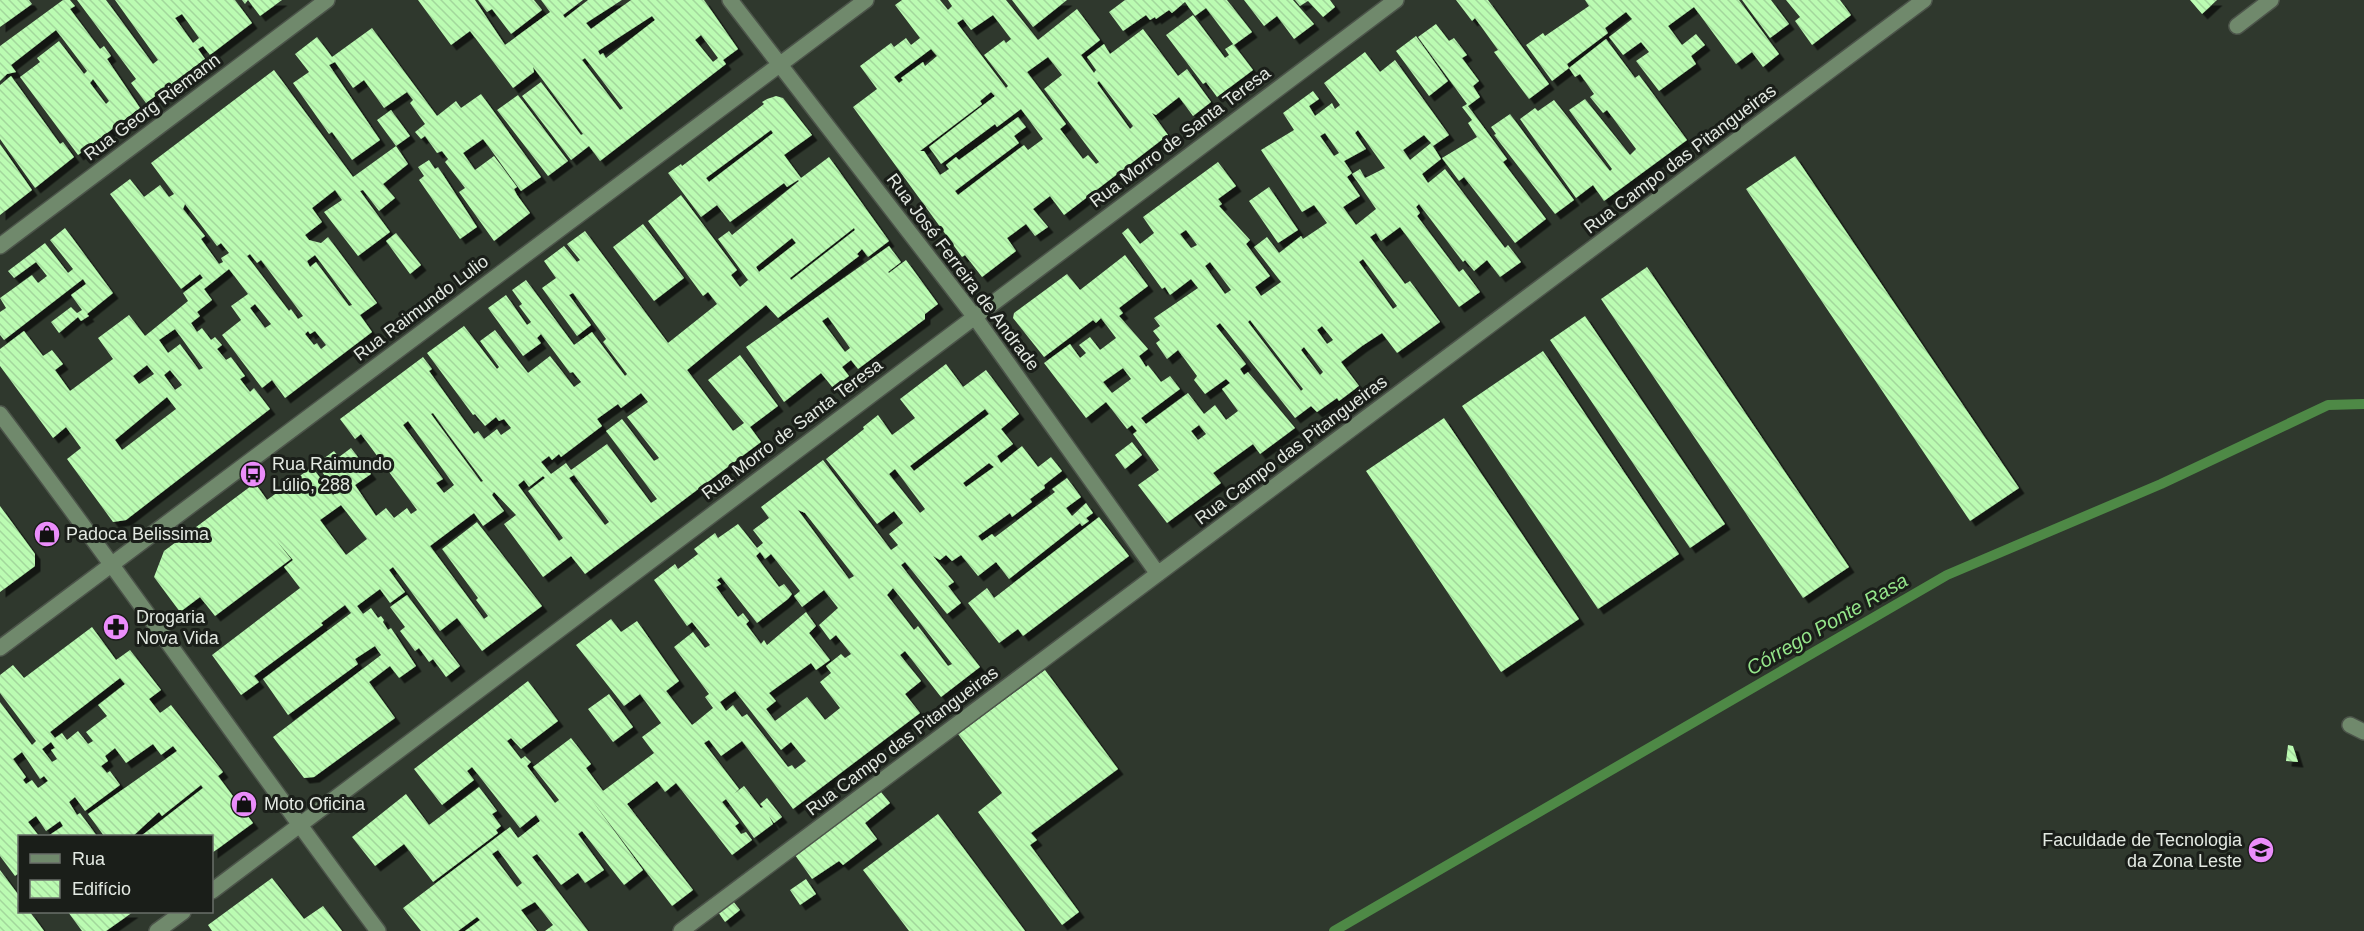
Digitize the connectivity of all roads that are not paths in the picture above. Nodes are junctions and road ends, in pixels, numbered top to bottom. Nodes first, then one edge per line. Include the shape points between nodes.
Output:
1 (327, 0) edge
2 (730, 0) edge
3 (866, 0) edge
4 (1396, 0) edge
5 (1924, 0) edge
6 (2271, 0) edge
7 (2237, 26) dead end
8 (781, 63) junction
9 (0, 246) edge
10 (974, 316) junction
11 (0, 414) edge
12 (113, 563) junction
13 (1158, 574) junction
14 (0, 648) edge
15 (299, 826) junction
16 (213, 890) edge
17 (182, 913) edge
18 (157, 931) edge
19 (378, 931) edge
20 (681, 931) edge

1 - 9 street, Rua Georg Riemann
2 - 8 street, Rua José Ferreira de Andrade
3 - 8 street, Rua Raimundo Lulio
4 - 10 street, Rua Morro de Santa Teresa
5 - 13 street, Rua Campo das Pitangueiras
6 - 7 street
8 - 10 street, Rua José Ferreira de Andrade
8 - 12 street, Rua Raimundo Lulio
10 - 13 street, Rua José Ferreira de Andrade
10 - 15 street, Rua Morro de Santa Teresa
11 - 12 street
12 - 14 street, Rua Raimundo Lulio
12 - 15 street
13 - 20 street, Rua Campo das Pitangueiras
15 - 16 street, Rua Morro de Santa Teresa
15 - 19 street
17 - 18 street

